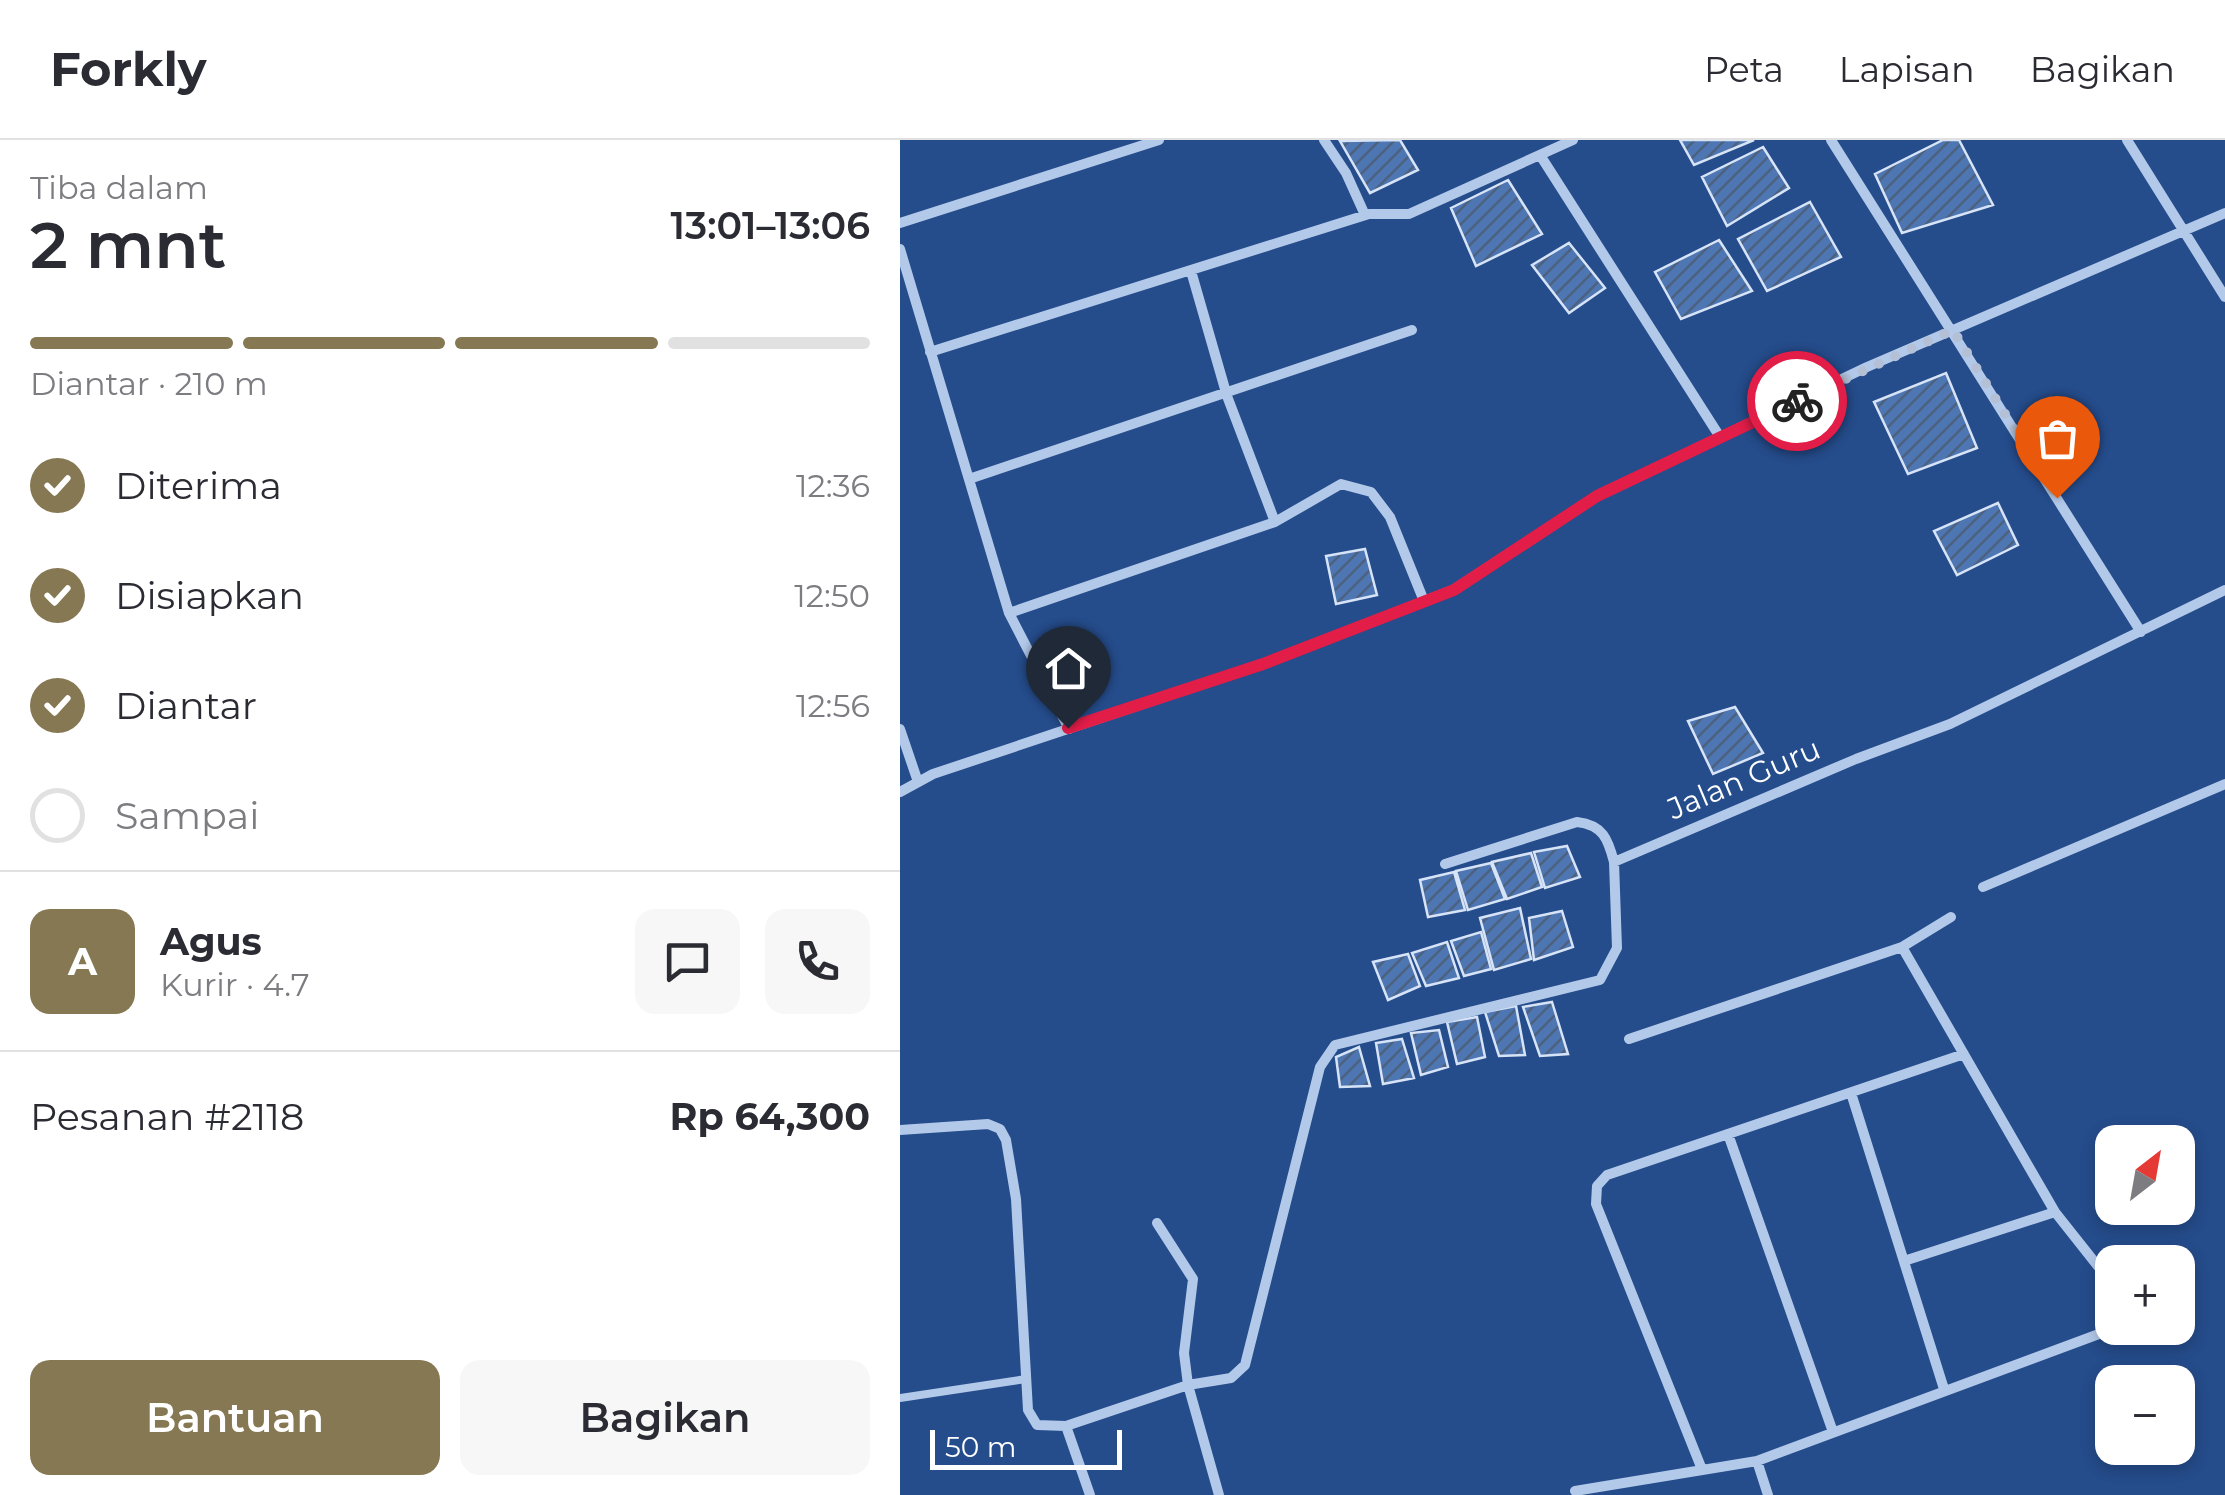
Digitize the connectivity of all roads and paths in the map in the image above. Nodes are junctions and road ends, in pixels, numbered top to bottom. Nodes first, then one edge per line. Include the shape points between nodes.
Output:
1 (1159, 140) edge
2 (1324, 140) edge
3 (1573, 140) edge
4 (1831, 140) edge
5 (2127, 140) edge
6 (1540, 155) junction
7 (2225, 213) edge
8 (1365, 216) junction
9 (900, 223) edge
10 (2184, 230) junction
11 (900, 248) edge
12 (1191, 271) junction
13 (2225, 297) edge
14 (1412, 330) dead end
15 (1953, 330) junction
16 (930, 352) junction
17 (1227, 396) junction
18 (1720, 437) junction
19 (972, 478) junction
20 (1275, 522) junction
21 (2225, 590) edge
22 (1424, 601) junction
23 (1009, 613) junction
24 (2140, 632) junction
25 (1068, 728) junction
26 (900, 729) edge
27 (918, 782) junction
28 (2225, 784) edge
29 (900, 792) edge
30 (1614, 862) junction
31 (1445, 864) dead end
32 (1983, 887) dead end
33 (1951, 917) dead end
34 (1902, 947) junction
35 (1629, 1040) dead end
36 (1964, 1054) junction
37 (1851, 1093) junction
38 (900, 1130) edge
39 (1728, 1134) junction
40 (2055, 1212) junction
41 (1156, 1222) dead end
42 (1904, 1261) junction
43 (2095, 1263) edge
44 (2095, 1335) edge
45 (1026, 1379) junction
46 (1188, 1385) junction
47 (1944, 1388) junction
48 (900, 1398) edge
49 (1066, 1426) junction
50 (1832, 1432) junction
51 (1757, 1461) junction
52 (1701, 1467) junction
53 (1574, 1491) dead end
54 (1090, 1495) edge
55 (1219, 1495) edge
56 (1768, 1495) edge

1 - 9 street
2 - 8 street
3 - 6 street
4 - 15 street
5 - 10 street
6 - 8 street via 1408,214
6 - 18 street
7 - 10 street
8 - 12 street
10 - 13 street
10 - 15 street
11 - 16 street
12 - 16 street
12 - 17 street
14 - 17 street
15 - 18 street
15 - 24 street
16 - 19 street
17 - 19 street
17 - 20 street
18 - 22 street via 1597,496 1454,590
19 - 23 street
20 - 22 street via 1341,484 1372,492 1390,517
20 - 23 street
21 - 24 street, Jalan Guru
22 - 25 street via 1263,664
23 - 25 street
24 - 30 street, Jalan Guru via 1950,724
25 - 27 street
26 - 27 street
27 - 29 street
28 - 32 street
30 - 31 street via 1608,836 1577,822
30 - 46 street via 1617,948 1600,980 1335,1044 1320,1066 1245,1365 1232,1378
33 - 34 street
34 - 35 street
34 - 36 street
36 - 37 street
36 - 40 street
37 - 39 street
37 - 42 street
38 - 45 street via 988,1124 1006,1140 1016,1199
39 - 50 street
39 - 52 street via 1607,1176 1597,1186 1596,1204
40 - 42 street
40 - 43 street
41 - 46 street via 1193,1280 1185,1320
42 - 47 street
44 - 47 street
45 - 48 lane
45 - 49 street via 1028,1410 1037,1425
46 - 49 street
46 - 55 street
47 - 50 street
49 - 54 street
50 - 51 street
51 - 52 street
51 - 56 street
52 - 53 street

